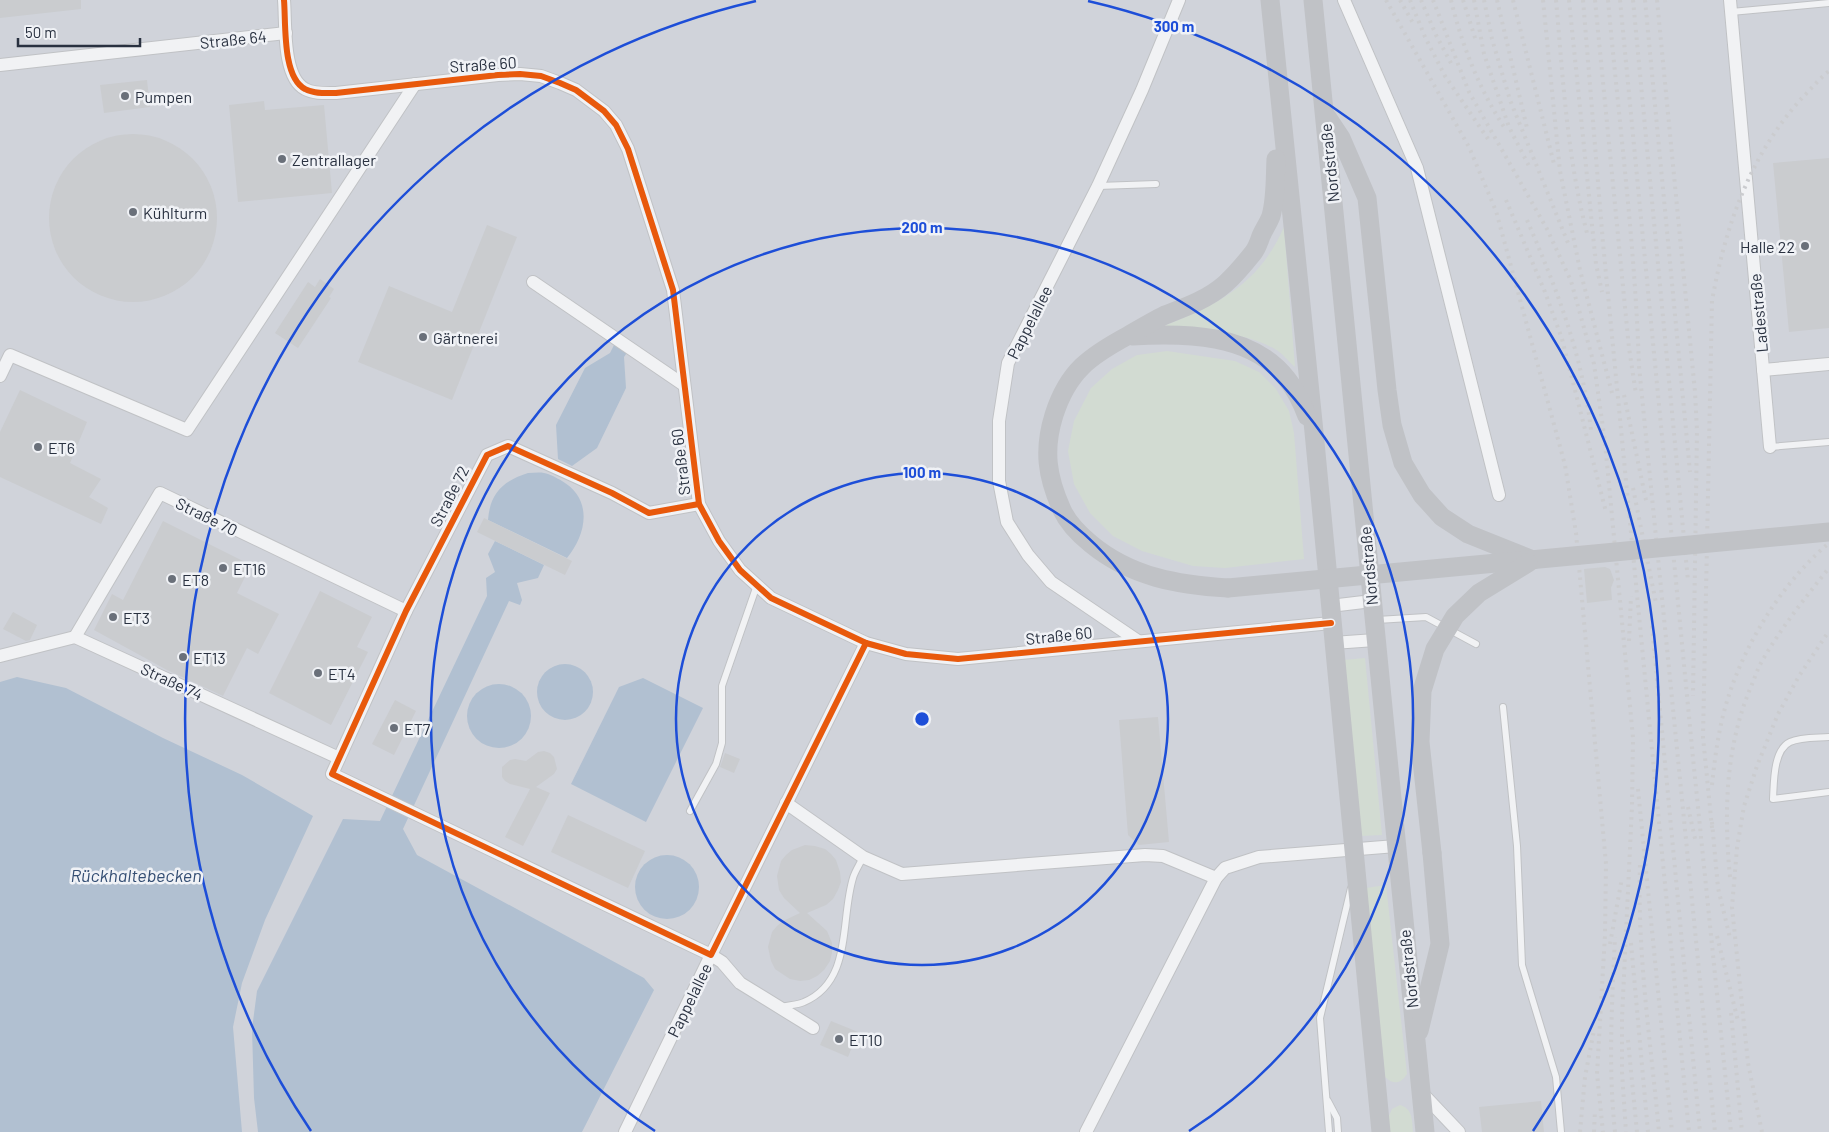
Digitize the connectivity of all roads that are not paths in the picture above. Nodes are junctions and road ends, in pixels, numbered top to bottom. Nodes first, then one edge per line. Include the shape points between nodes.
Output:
1 (284, 0) edge
2 (1179, 0) edge
3 (1270, 0) edge
4 (1313, 0) edge
5 (1344, 0) edge
6 (1829, 3) edge
7 (1730, 6) edge
8 (286, 33) junction
9 (1, 66) edge
10 (1277, 77) junction
11 (415, 84) junction
12 (1324, 112) junction
13 (1156, 184) dead end
14 (1098, 186) junction
15 (533, 282) dead end
16 (1126, 337) junction
17 (1829, 364) edge
18 (1763, 370) junction
19 (0, 376) edge
20 (684, 385) junction
21 (1314, 432) junction
22 (1829, 442) edge
23 (1770, 447) joint
24 (1499, 495) dead end
25 (699, 504) junction
26 (1829, 532) edge
27 (1533, 560) junction
28 (757, 585) junction
29 (1372, 602) junction
30 (406, 611) junction
31 (1330, 615) junction
32 (1374, 620) junction
33 (75, 636) junction
34 (1376, 640) junction
35 (1138, 641) junction
36 (866, 643) junction
37 (1333, 644) junction
38 (1476, 644) dead end
39 (0, 656) edge
40 (1503, 707) dead end
41 (1829, 738) edge
42 (339, 758) junction
43 (1829, 792) edge
44 (786, 803) junction
45 (690, 811) dead end
46 (1396, 846) junction
47 (1354, 849) junction
48 (863, 858) junction
49 (1355, 870) junction
50 (1216, 878) junction
51 (711, 955) junction
52 (779, 1007) junction
53 (813, 1028) dead end
54 (1416, 1047) junction
55 (1420, 1091) junction
56 (1326, 1098) junction
57 (625, 1132) edge
58 (1086, 1132) edge
59 (1329, 1132) edge
60 (1338, 1132) edge
61 (1381, 1132) edge
62 (1424, 1132) edge
63 (1459, 1132) edge
64 (1561, 1132) edge

1 - 8 street, Straße 60
2 - 14 street, Pappelallee
3 - 10 street
4 - 12 street, Nordstraße
5 - 24 street via 1417,168
6 - 7 lane
7 - 18 street, Ladestraße
8 - 9 street, Straße 64
8 - 11 street, Straße 60 via 289,67 295,81 305,89 336,93
10 - 16 street via 1275,190 1271,216 1254,252 1225,284 1193,304
10 - 21 street
11 - 19 street via 187,430 10,355
11 - 20 street, Straße 60 via 498,75 541,76 576,90 604,111 616,125 628,149 673,290
12 - 27 street via 1341,138 1367,198 1392,425 1403,463 1422,494 1442,517 1468,534
12 - 29 street, Nordstraße
13 - 14 lane
14 - 35 street, Pappelallee via 1008,363 999,421 999,481 1008,522 1028,555 1051,582
15 - 20 street
16 - 21 street via 1162,334 1206,338 1256,352 1288,379
16 - 27 street, bridge via 1090,358 1072,376 1058,401 1048,432 1052,487 1064,514 1080,535 1105,556 1146,576 1228,588
17 - 18 street
18 - 23 street, Ladestraße
20 - 25 street, Straße 60
21 - 31 street
22 - 23 lane, Ladestraße
25 - 28 street, Straße 60 via 719,541 740,570
25 - 30 street, Straße 72 via 649,513 508,446 486,455
26 - 27 street, bridge
27 - 54 street, bridge via 1479,593 1455,616 1435,649 1422,691 1420,742 1440,944
28 - 36 street, Straße 60 via 770,598
28 - 45 lane via 722,686 722,743 716,764
29 - 31 street, Straße 60
29 - 32 street, Nordstraße
30 - 33 street, Straße 70 via 160,493
30 - 42 street, Straße 72
31 - 35 street, Straße 60
31 - 37 street
32 - 34 street, Nordstraße
32 - 38 lane via 1426,616
33 - 39 street
33 - 42 street, Straße 74
34 - 37 street
34 - 46 street, Nordstraße
35 - 36 street, Straße 60 via 958,659 906,654
36 - 44 street
37 - 47 street
40 - 64 lane via 1517,846 1522,965 1556,1077
41 - 43 lane via 1796,740 1782,748 1775,765 1773,799
42 - 51 street via 332,774
44 - 48 street
44 - 51 street
46 - 47 street
46 - 54 street, Nordstraße
47 - 49 street
47 - 50 street via 1259,857 1225,868
48 - 50 street via 902,874 1164,856
48 - 52 lane via 853,877 836,971 825,989 804,1002
49 - 56 lane via 1320,1018
49 - 61 street
50 - 58 street
51 - 52 street, Pappelallee via 722,962 740,983
51 - 57 street, Pappelallee
52 - 53 street, Pappelallee
54 - 55 street, Nordstraße
55 - 62 street, Nordstraße
55 - 63 street
56 - 59 lane
56 - 60 lane via 1337,1118

